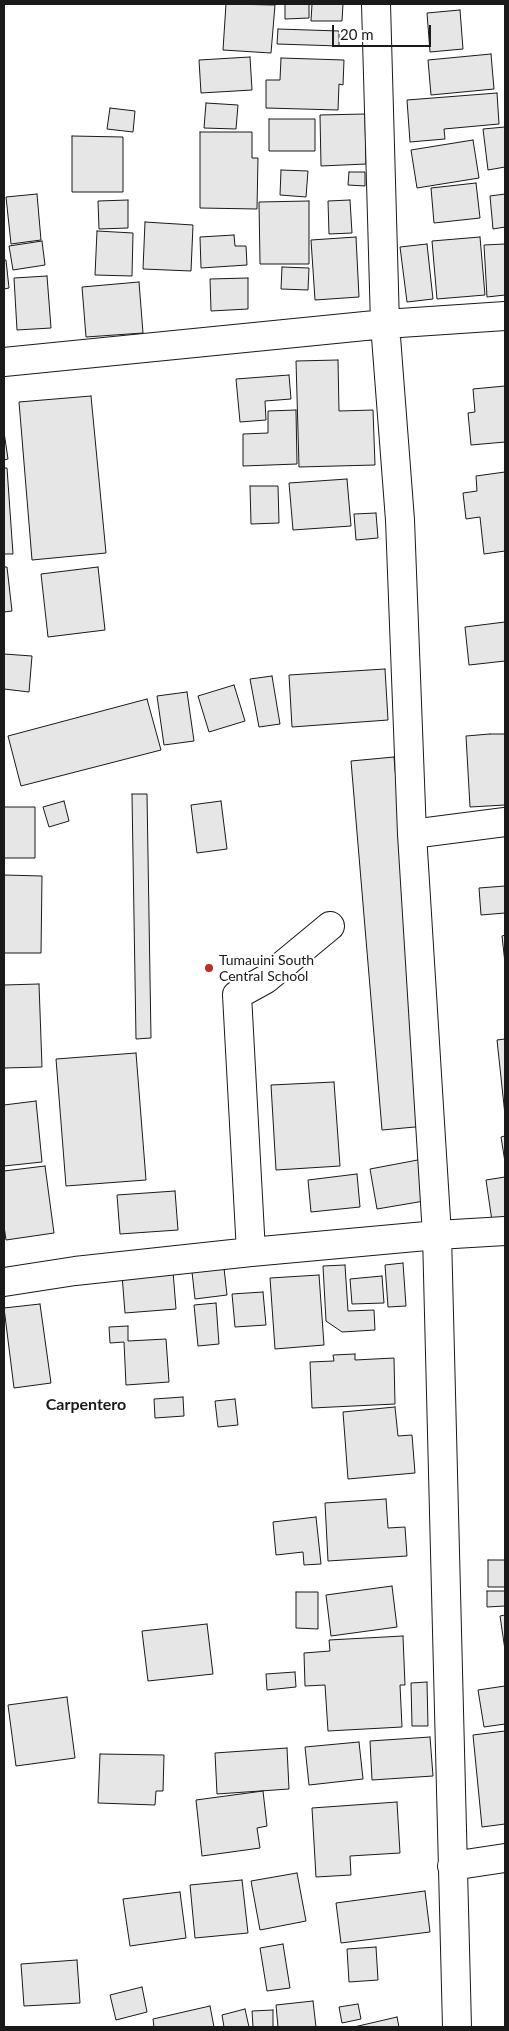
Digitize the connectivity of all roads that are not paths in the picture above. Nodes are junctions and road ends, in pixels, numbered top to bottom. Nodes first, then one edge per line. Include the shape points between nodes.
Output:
1 (376, 4) edge
2 (505, 316) edge
3 (385, 324) junction
4 (4, 362) edge
5 (505, 822) edge
6 (412, 834) junction
7 (330, 926) dead end
8 (505, 1231) edge
9 (437, 1235) junction
10 (251, 1252) junction
11 (4, 1282) edge
12 (505, 1858) edge
13 (452, 1866) junction
14 (457, 2027) edge

1 - 3 street
2 - 3 street
3 - 4 street
3 - 6 street via 400,520
5 - 6 street
6 - 9 street
7 - 10 street via 266,979 238,994
8 - 9 street
9 - 10 street
9 - 13 street
10 - 11 street via 75,1270
12 - 13 street
13 - 14 street

